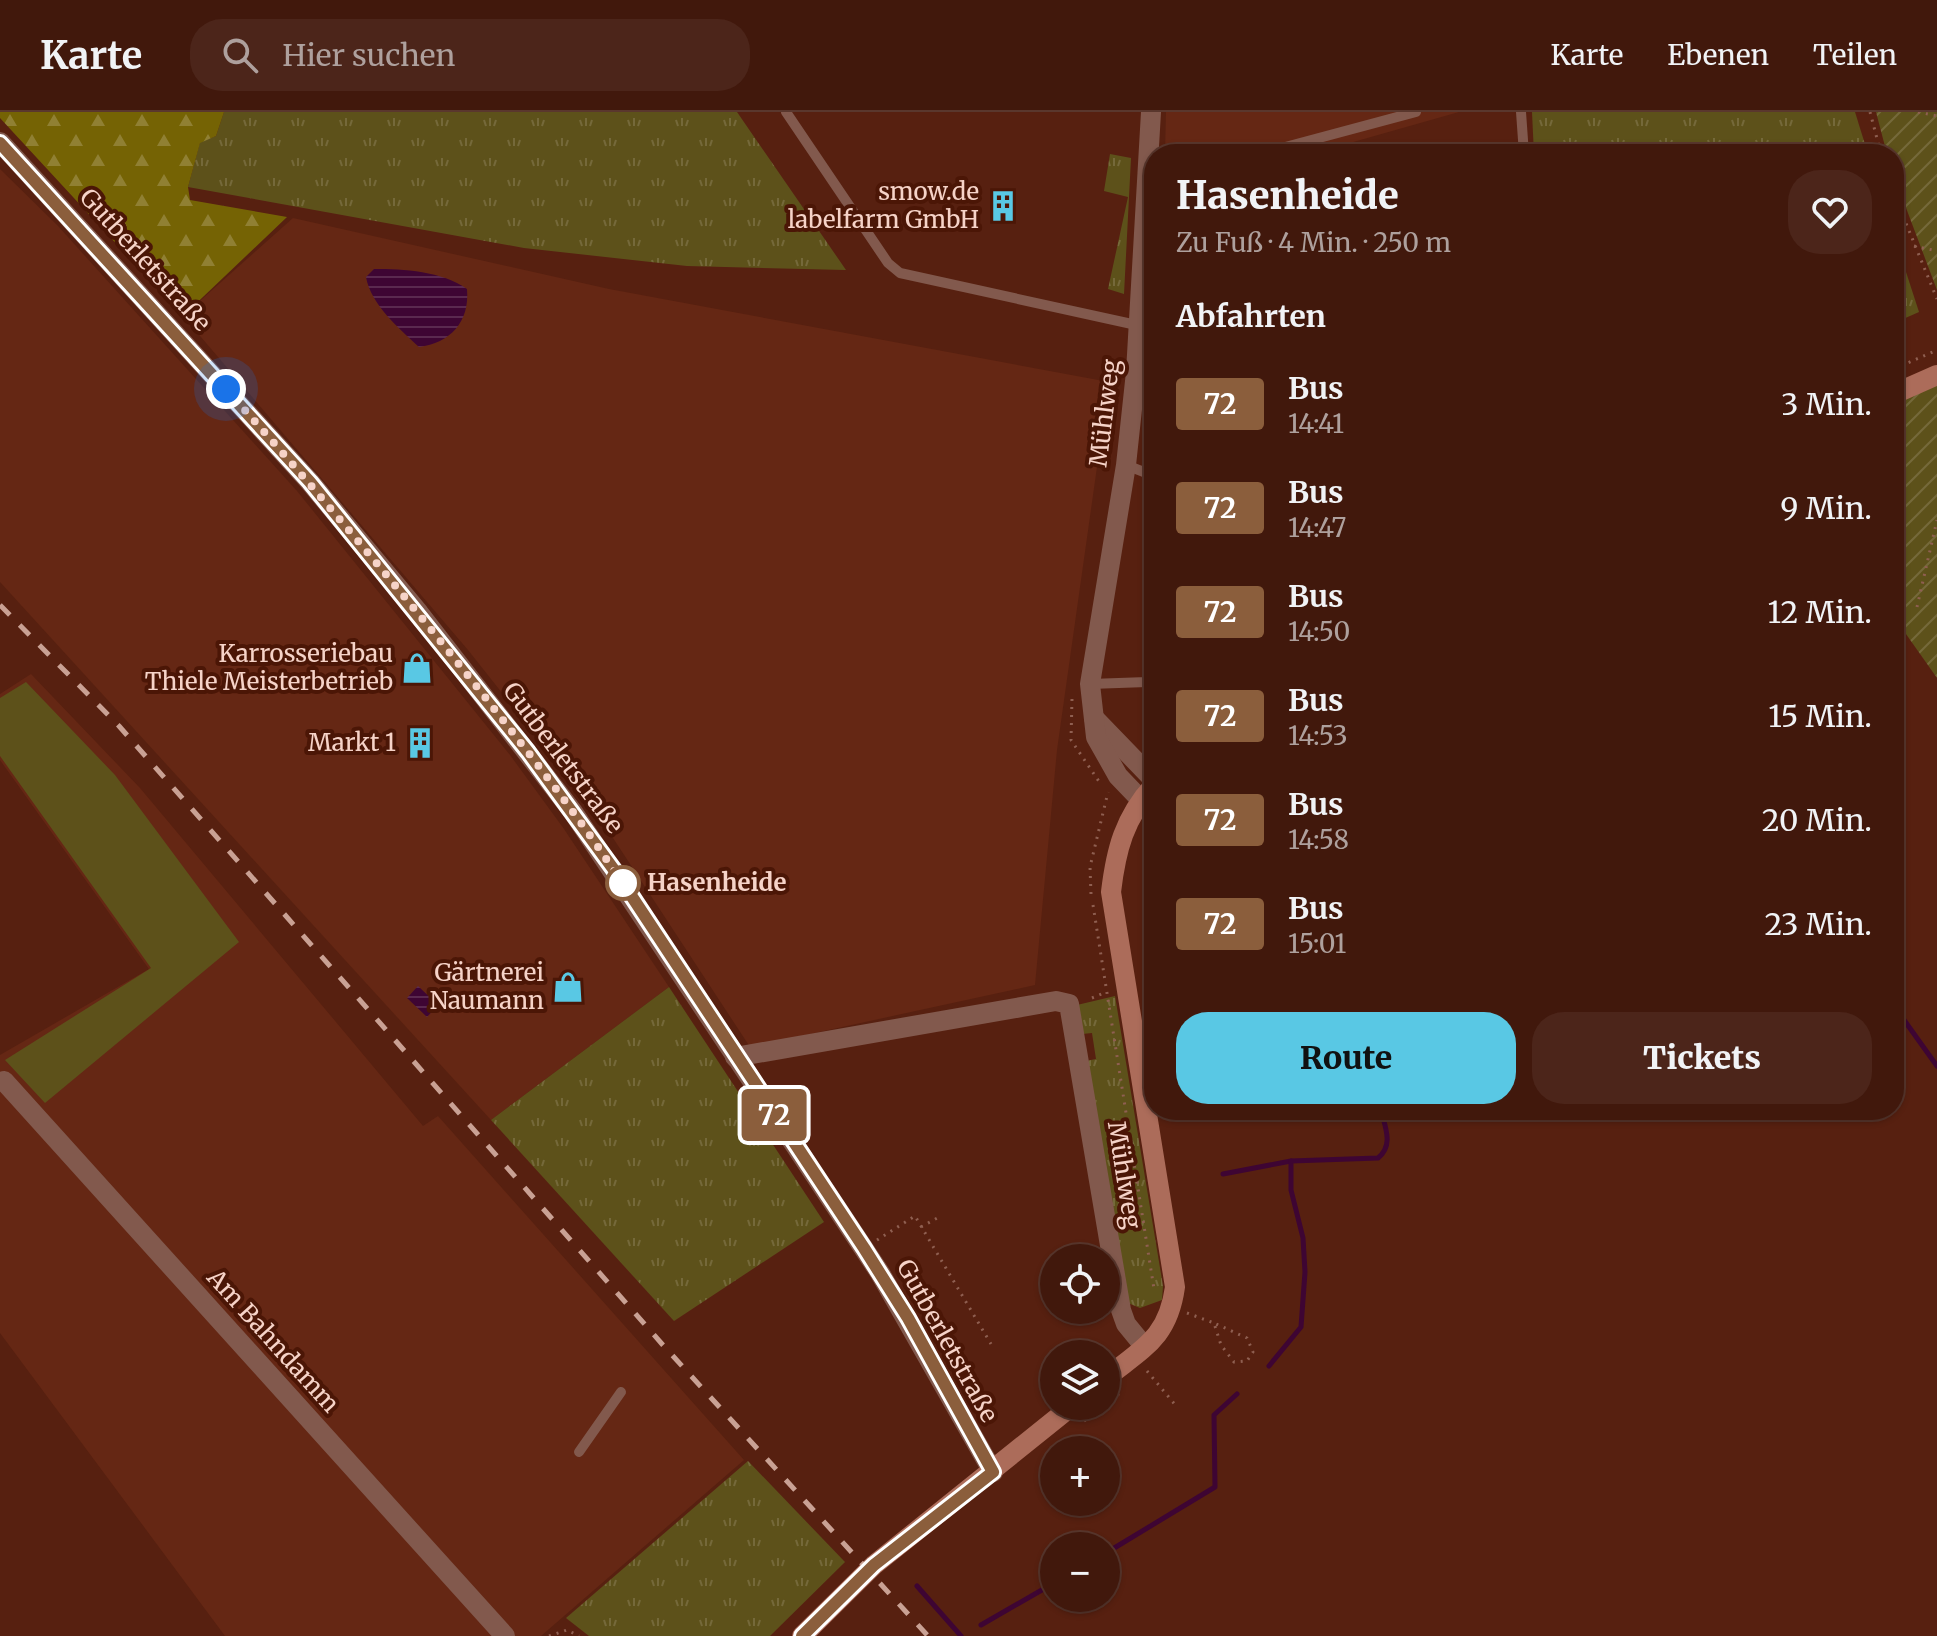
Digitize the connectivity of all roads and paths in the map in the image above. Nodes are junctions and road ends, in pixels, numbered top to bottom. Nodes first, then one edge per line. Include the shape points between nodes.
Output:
1 (786, 112) edge
2 (1151, 112) edge
3 (1416, 112) edge
4 (1521, 112) edge
5 (1870, 112) edge
6 (1918, 112) edge
7 (1937, 116) edge
8 (0, 142) edge
9 (1151, 144) edge
10 (1296, 144) edge
11 (1523, 144) edge
12 (1878, 144) edge
13 (1904, 220) edge
14 (1914, 246) junction
15 (1937, 251) edge
16 (1144, 283) edge
17 (1937, 299) edge
18 (1141, 326) junction
19 (1937, 350) edge
20 (1904, 365) edge
21 (1937, 375) edge
22 (1904, 396) edge
23 (1126, 465) junction
24 (1144, 472) edge
25 (1937, 520) edge
26 (1917, 607) dead end
27 (1144, 682) edge
28 (1081, 690) junction
29 (1144, 786) edge
30 (1109, 790) dead end
31 (1144, 798) edge
32 (1092, 998) dead end
33 (735, 1057) junction
34 (4, 1081) dead end
35 (1144, 1096) edge
36 (1148, 1120) edge
37 (939, 1217) dead end
38 (921, 1227) junction
39 (874, 1242) dead end
40 (1153, 1296) dead end
41 (1172, 1308) junction
42 (1214, 1323) junction
43 (991, 1344) dead end
44 (1144, 1346) junction
45 (1120, 1366) edge
46 (1147, 1371) dead end
47 (621, 1392) dead end
48 (1177, 1407) dead end
49 (1055, 1420) edge
50 (579, 1452) dead end
51 (993, 1472) junction
52 (505, 1636) edge
53 (549, 1636) edge
54 (579, 1636) edge
55 (802, 1636) edge

1 - 18 lane via 888,263 900,273
2 - 9 street, Mühlweg
3 - 10 lane
4 - 11 lane
5 - 12 path
6 - 7 path
8 - 33 street, Gutberletstraße via 310,482 419,613 580,821
13 - 14 path
14 - 15 path
14 - 17 path
16 - 18 street, Mühlweg
18 - 23 street, Mühlweg
19 - 20 path
21 - 22 main road
23 - 24 lane
23 - 28 street, Mühlweg
25 - 26 path
27 - 28 lane
28 - 29 street, Mühlweg via 1102,750 1118,776
28 - 30 path via 1073,745
31 - 35 main road via 1119,839 1111,892
32 - 40 path via 1106,992
33 - 44 street, Mühlweg via 1056,1001 1069,1004 1121,1310
33 - 51 street, Gutberletstraße via 908,1318
34 - 52 street, Am Bahndamm
36 - 41 main road via 1175,1287
37 - 38 path
38 - 39 path via 915,1216
38 - 43 path
41 - 42 path
41 - 44 main road via 1161,1332
42 - 42 path via 1227,1356 1234,1362 1247,1361 1253,1352 1247,1338
44 - 45 main road
46 - 48 path
47 - 50 lane
49 - 51 main road
51 - 55 main road via 874,1565
53 - 54 path via 567,1630

